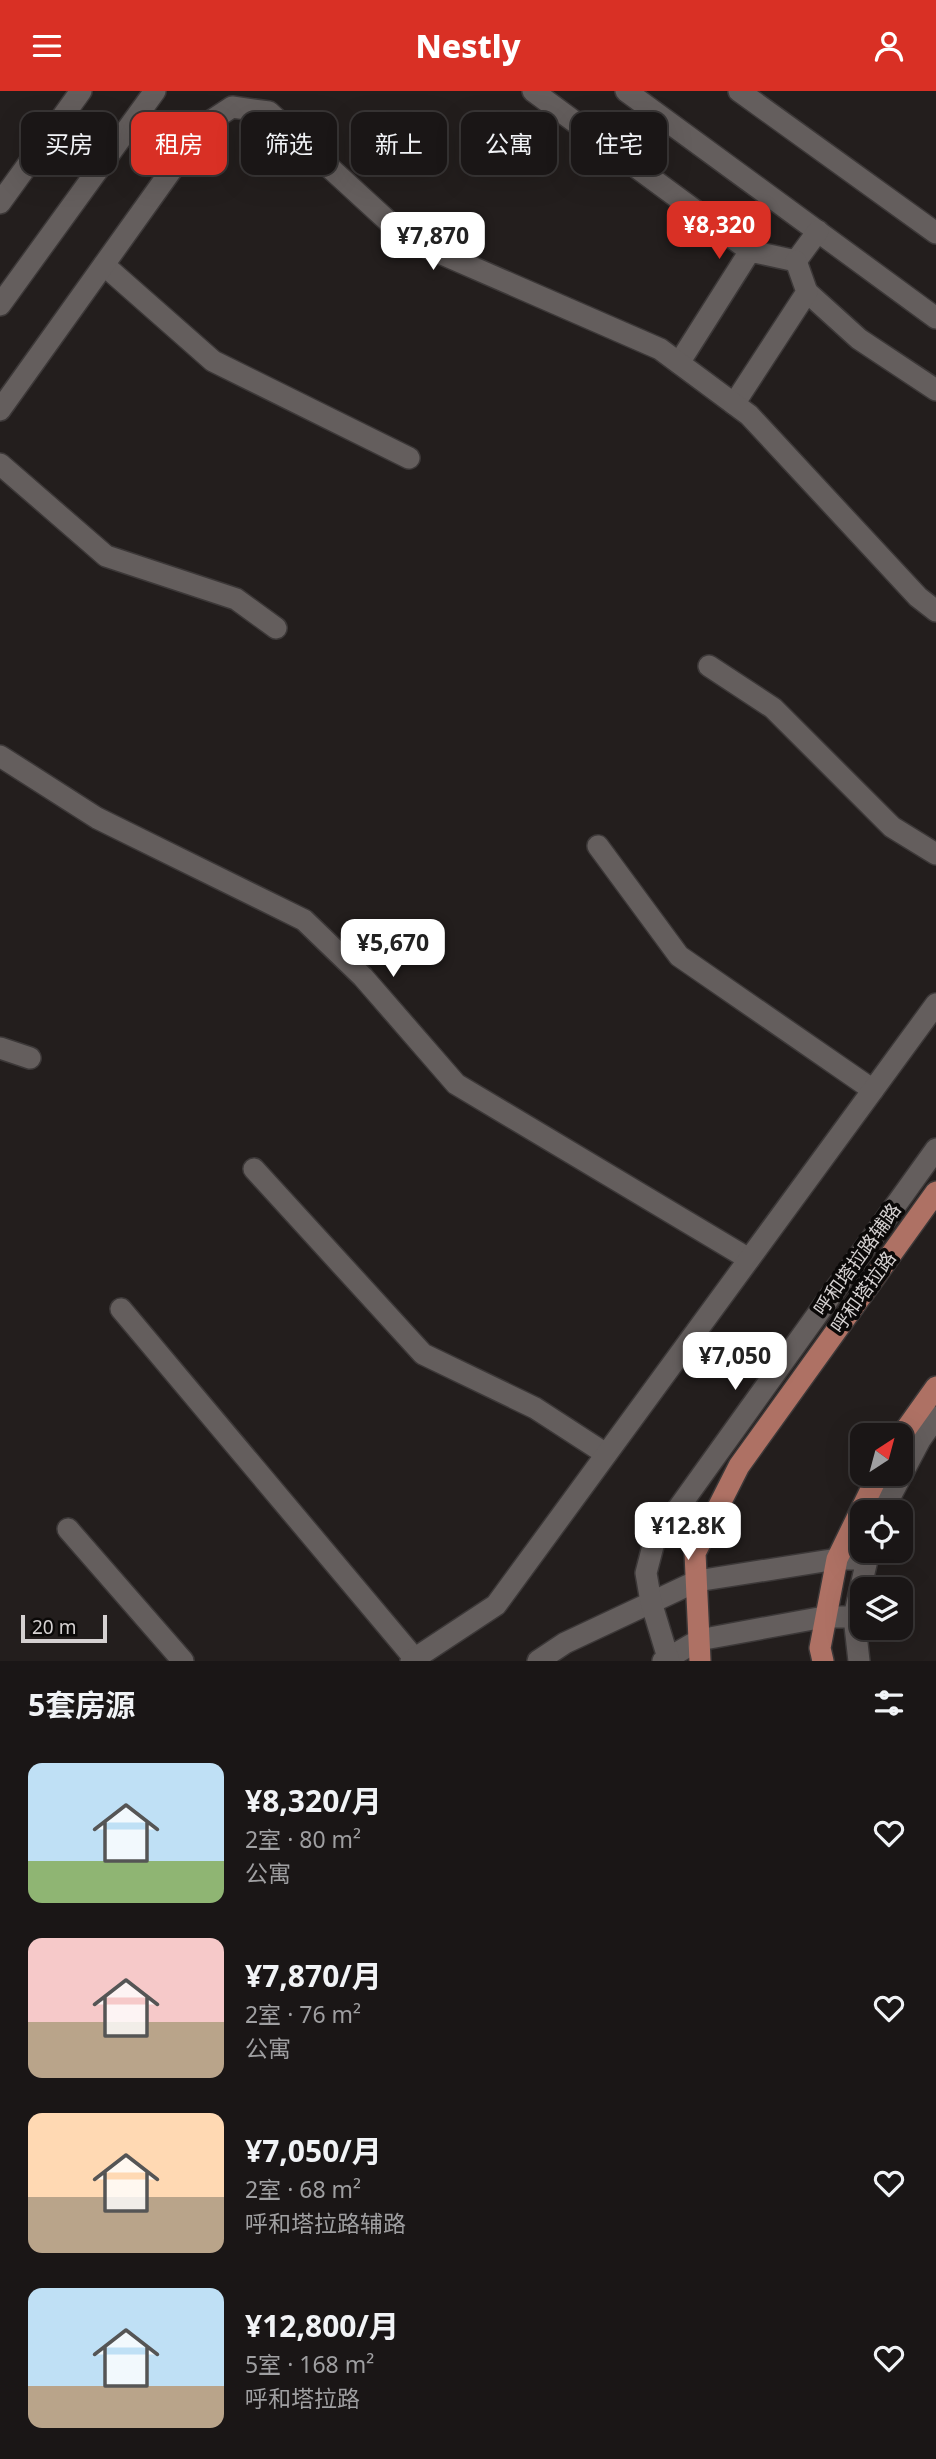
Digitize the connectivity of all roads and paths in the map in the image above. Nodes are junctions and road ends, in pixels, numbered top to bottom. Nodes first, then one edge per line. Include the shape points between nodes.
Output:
1 (81, 91) edge
2 (155, 91) edge
3 (533, 91) edge
4 (626, 91) edge
5 (739, 91) edge
6 (0, 203) edge
7 (818, 231) junction
8 (936, 233) edge
9 (750, 251) junction
10 (796, 261) junction
11 (104, 265) junction
12 (807, 292) junction
13 (0, 305) edge
14 (936, 318) edge
15 (679, 363) junction
16 (936, 390) edge
17 (734, 404) junction
18 (0, 411) edge
19 (409, 458) dead end
20 (0, 464) edge
21 (936, 611) edge
22 (276, 628) dead end
23 (709, 666) dead end
24 (0, 756) edge
25 (598, 846) dead end
26 (936, 854) edge
27 (936, 1003) edge
28 (0, 1048) edge
29 (30, 1058) dead end
30 (873, 1090) junction
31 (936, 1149) edge
32 (254, 1169) dead end
33 (936, 1192) edge
34 (749, 1259) junction
35 (121, 1309) dead end
36 (936, 1387) edge
37 (936, 1417) edge
38 (910, 1423) edge
39 (606, 1454) junction
40 (872, 1486) edge
41 (888, 1500) edge
42 (68, 1529) dead end
43 (850, 1557) edge
44 (836, 1559) junction
45 (697, 1581) junction
46 (651, 1602) junction
47 (824, 1617) junction
48 (850, 1617) edge
49 (857, 1640) edge
50 (700, 1651) edge
51 (413, 1660) edge
52 (667, 1660) edge
53 (183, 1661) edge
54 (538, 1661) edge
55 (823, 1661) edge
56 (859, 1661) edge

1 - 6 street
2 - 13 street
3 - 9 street
4 - 7 street
5 - 8 street
7 - 10 street
7 - 14 street
9 - 10 street
9 - 15 street
10 - 12 street
11 - 15 street via 203,127 232,107 268,112 389,222 426,247 660,349
11 - 18 street
11 - 19 street via 213,361
12 - 16 street via 859,339
12 - 17 street
15 - 17 street
17 - 21 street
20 - 22 street via 106,556 236,599
23 - 26 street via 773,708 892,827
24 - 34 street via 97,818 304,920 363,977 456,1084
25 - 30 street via 679,956
27 - 30 street
28 - 29 street
30 - 34 street
31 - 46 street, 呼和塔拉路辅路 via 654,1542 646,1573
32 - 39 street via 423,1354 535,1408
33 - 45 main road, 呼和塔拉路 via 739,1466 695,1553
34 - 39 street
35 - 51 street
36 - 38 main road
37 - 41 street
39 - 51 street via 496,1605
40 - 44 main road
42 - 53 street
43 - 44 street
44 - 45 street
44 - 47 main road
45 - 46 street
45 - 50 main road, 呼和塔拉路
46 - 52 street, 呼和塔拉路辅路
46 - 54 street
47 - 48 street
47 - 50 street
47 - 55 main road
49 - 56 street
50 - 52 street

